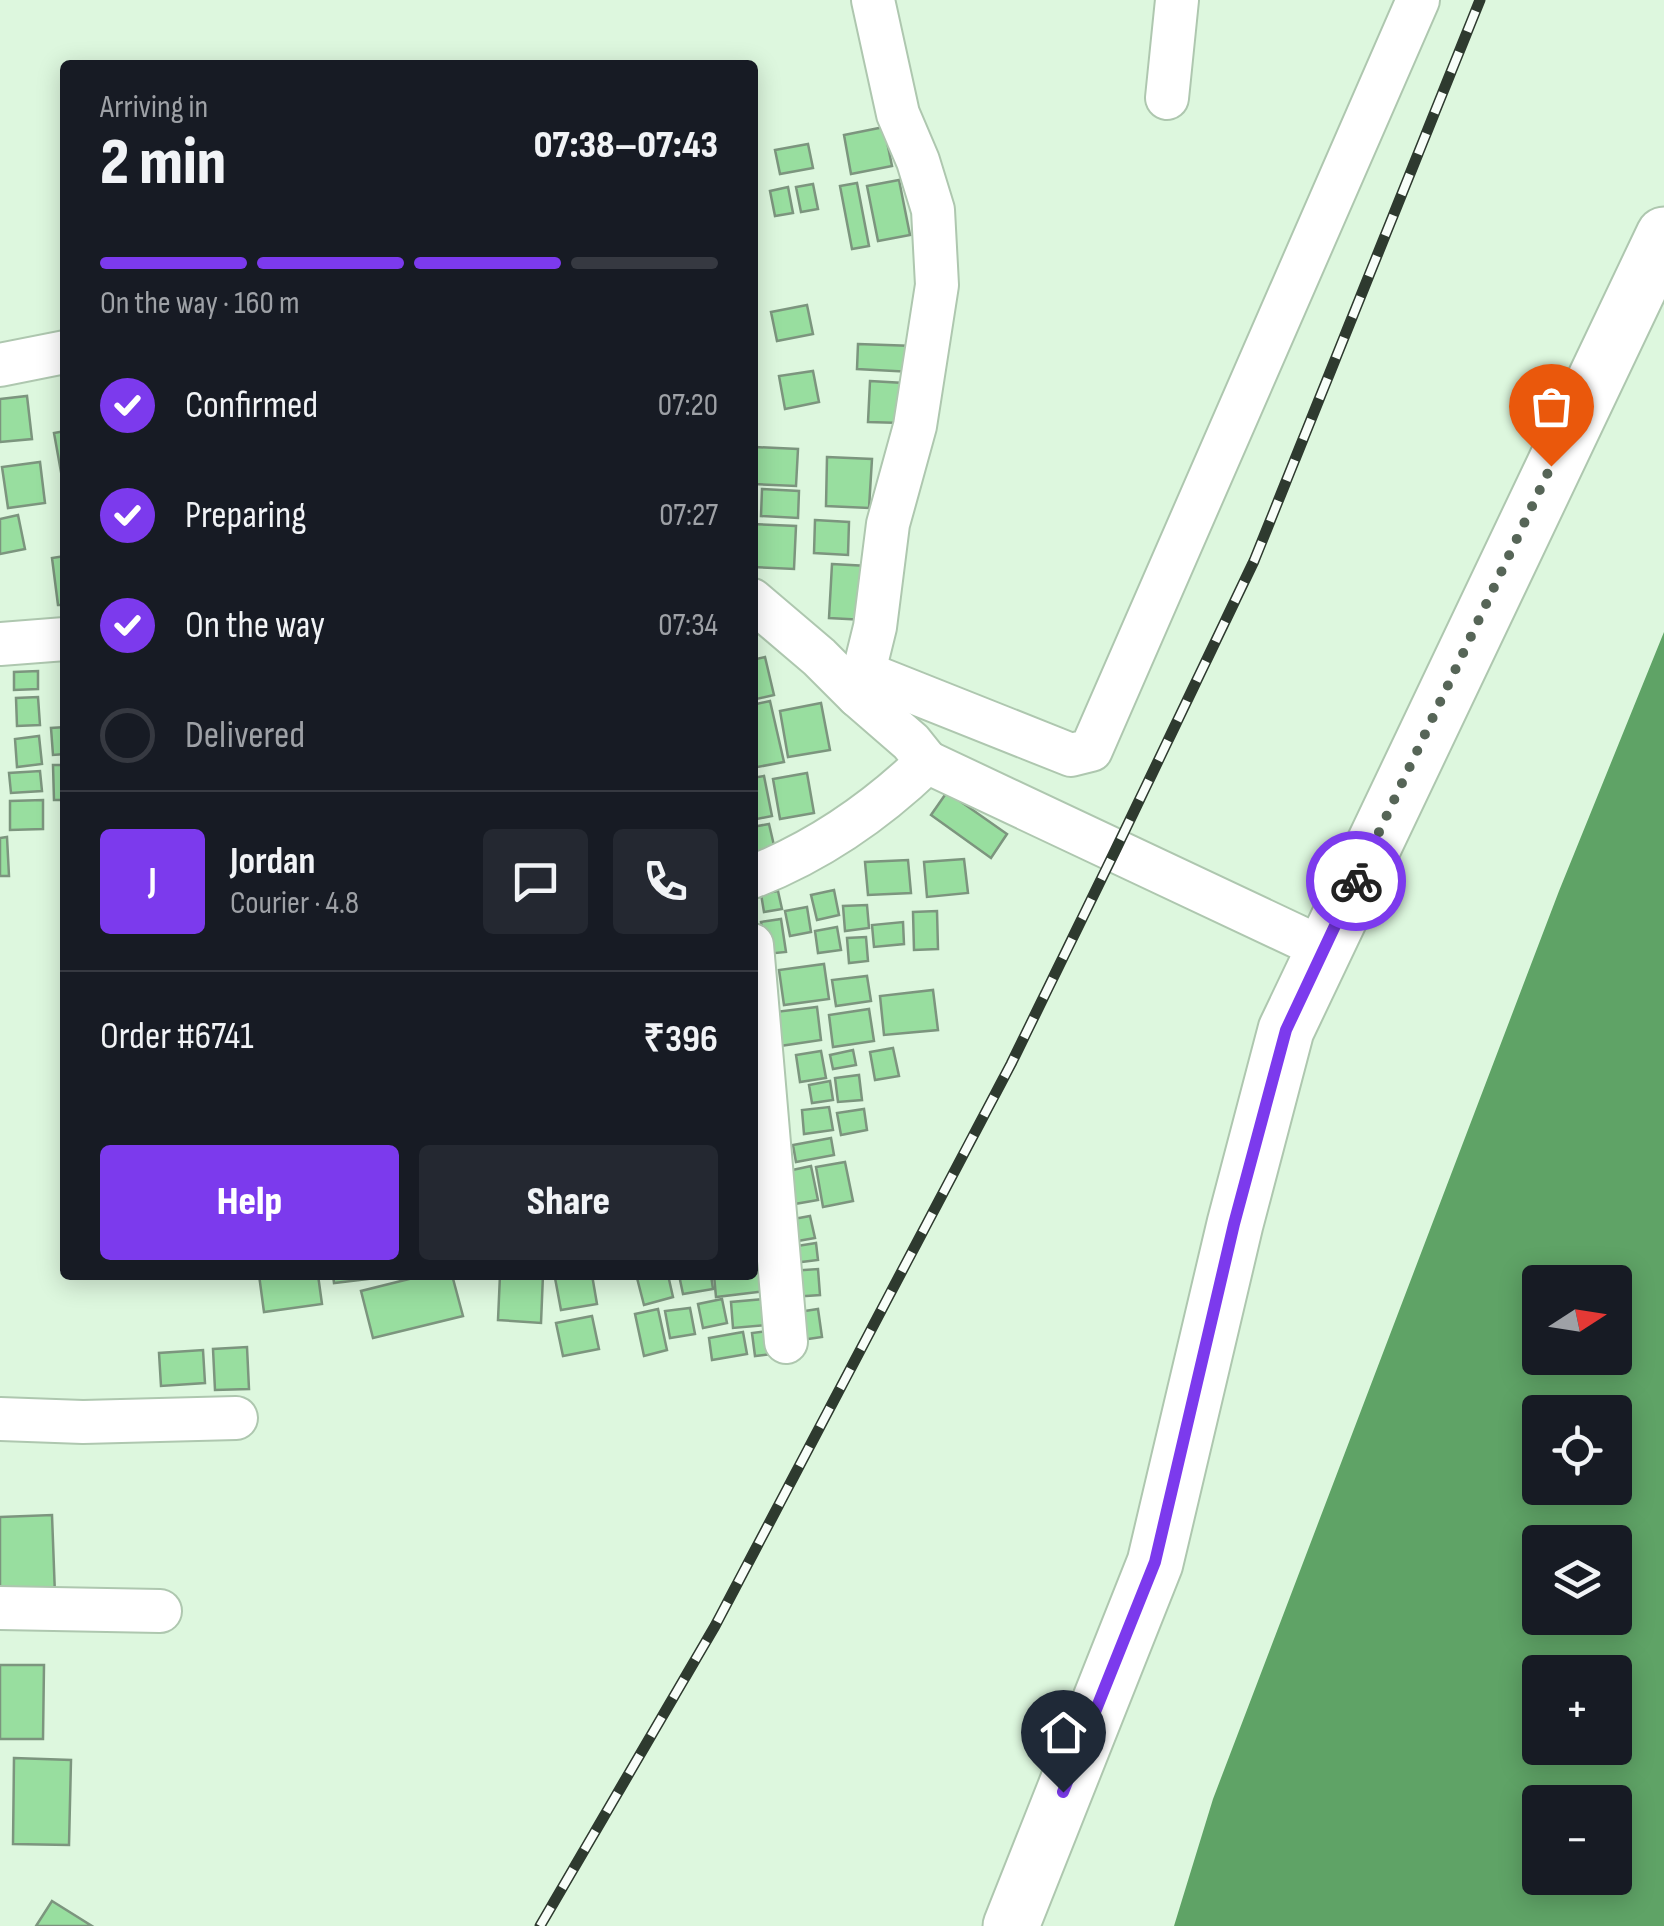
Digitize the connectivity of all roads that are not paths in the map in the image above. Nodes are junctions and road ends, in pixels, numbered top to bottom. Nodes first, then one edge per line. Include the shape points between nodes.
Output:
1 (873, 0) edge
2 (1177, 0) edge
3 (1418, 0) edge
4 (1168, 98) dead end
5 (1664, 235) edge
6 (60, 353) edge
7 (0, 365) edge
8 (758, 605) edge
9 (60, 638) edge
10 (0, 644) edge
11 (862, 684) junction
12 (927, 762) junction
13 (758, 875) edge
14 (1324, 949) junction
15 (758, 1015) edge
16 (786, 1342) dead end
17 (236, 1418) dead end
18 (0, 1419) edge
19 (0, 1608) edge
20 (160, 1611) dead end
21 (1011, 1926) edge

1 - 11 street via 898,114 933,210 937,285
2 - 4 street
3 - 11 street via 1091,750 1071,756
5 - 14 highway
6 - 7 street
8 - 11 street
9 - 10 street
11 - 12 street
12 - 13 street via 889,798 799,859
12 - 14 street
14 - 21 highway via 1286,1030 1155,1562
15 - 16 street
17 - 18 street
19 - 20 street

